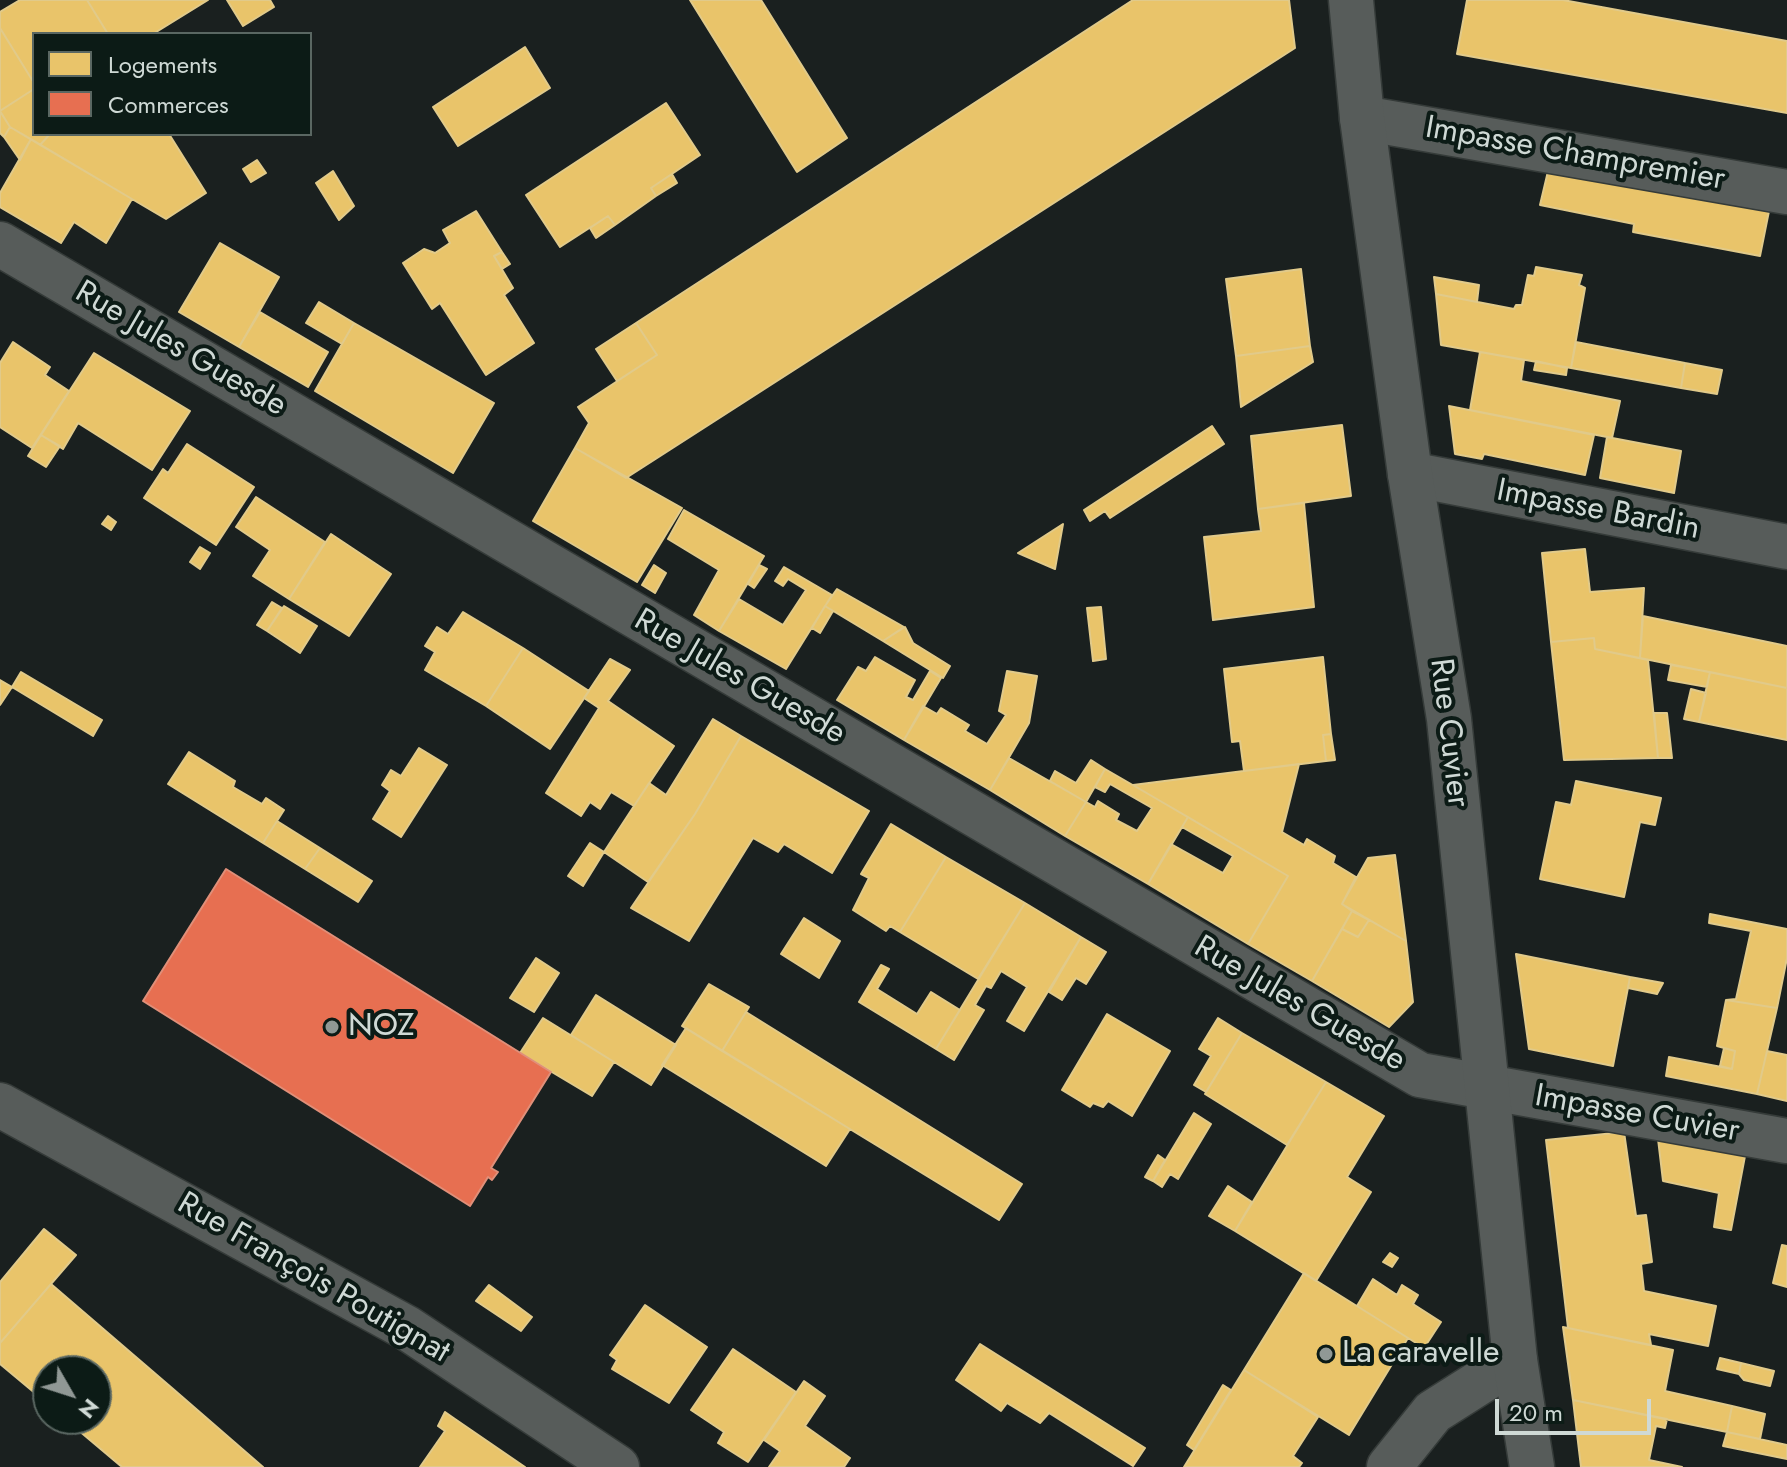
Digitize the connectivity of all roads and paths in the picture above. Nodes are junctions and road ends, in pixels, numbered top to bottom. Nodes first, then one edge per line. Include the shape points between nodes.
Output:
1 (1351, 0) edge
2 (1362, 118) junction
3 (1787, 192) edge
4 (0, 244) edge
5 (1410, 474) junction
6 (1787, 547) edge
7 (1487, 1088) junction
8 (0, 1105) edge
9 (1787, 1141) edge
10 (1515, 1360) junction
11 (617, 1467) edge
12 (1389, 1467) edge
13 (1532, 1467) edge

1 - 2 street, Rue Cuvier
2 - 3 street, Impasse Champremier
2 - 5 street, Rue Cuvier
4 - 7 street, Rue Jules Guesde via 1420,1075
5 - 6 street, Impasse Bardin
5 - 7 street, Rue Cuvier via 1449,719
7 - 9 street, Impasse Cuvier
7 - 10 street, Rue Cuvier
8 - 11 street, Rue François Poutignat via 407,1328
10 - 12 street via 1433,1412
10 - 13 street, Rue Cuvier

